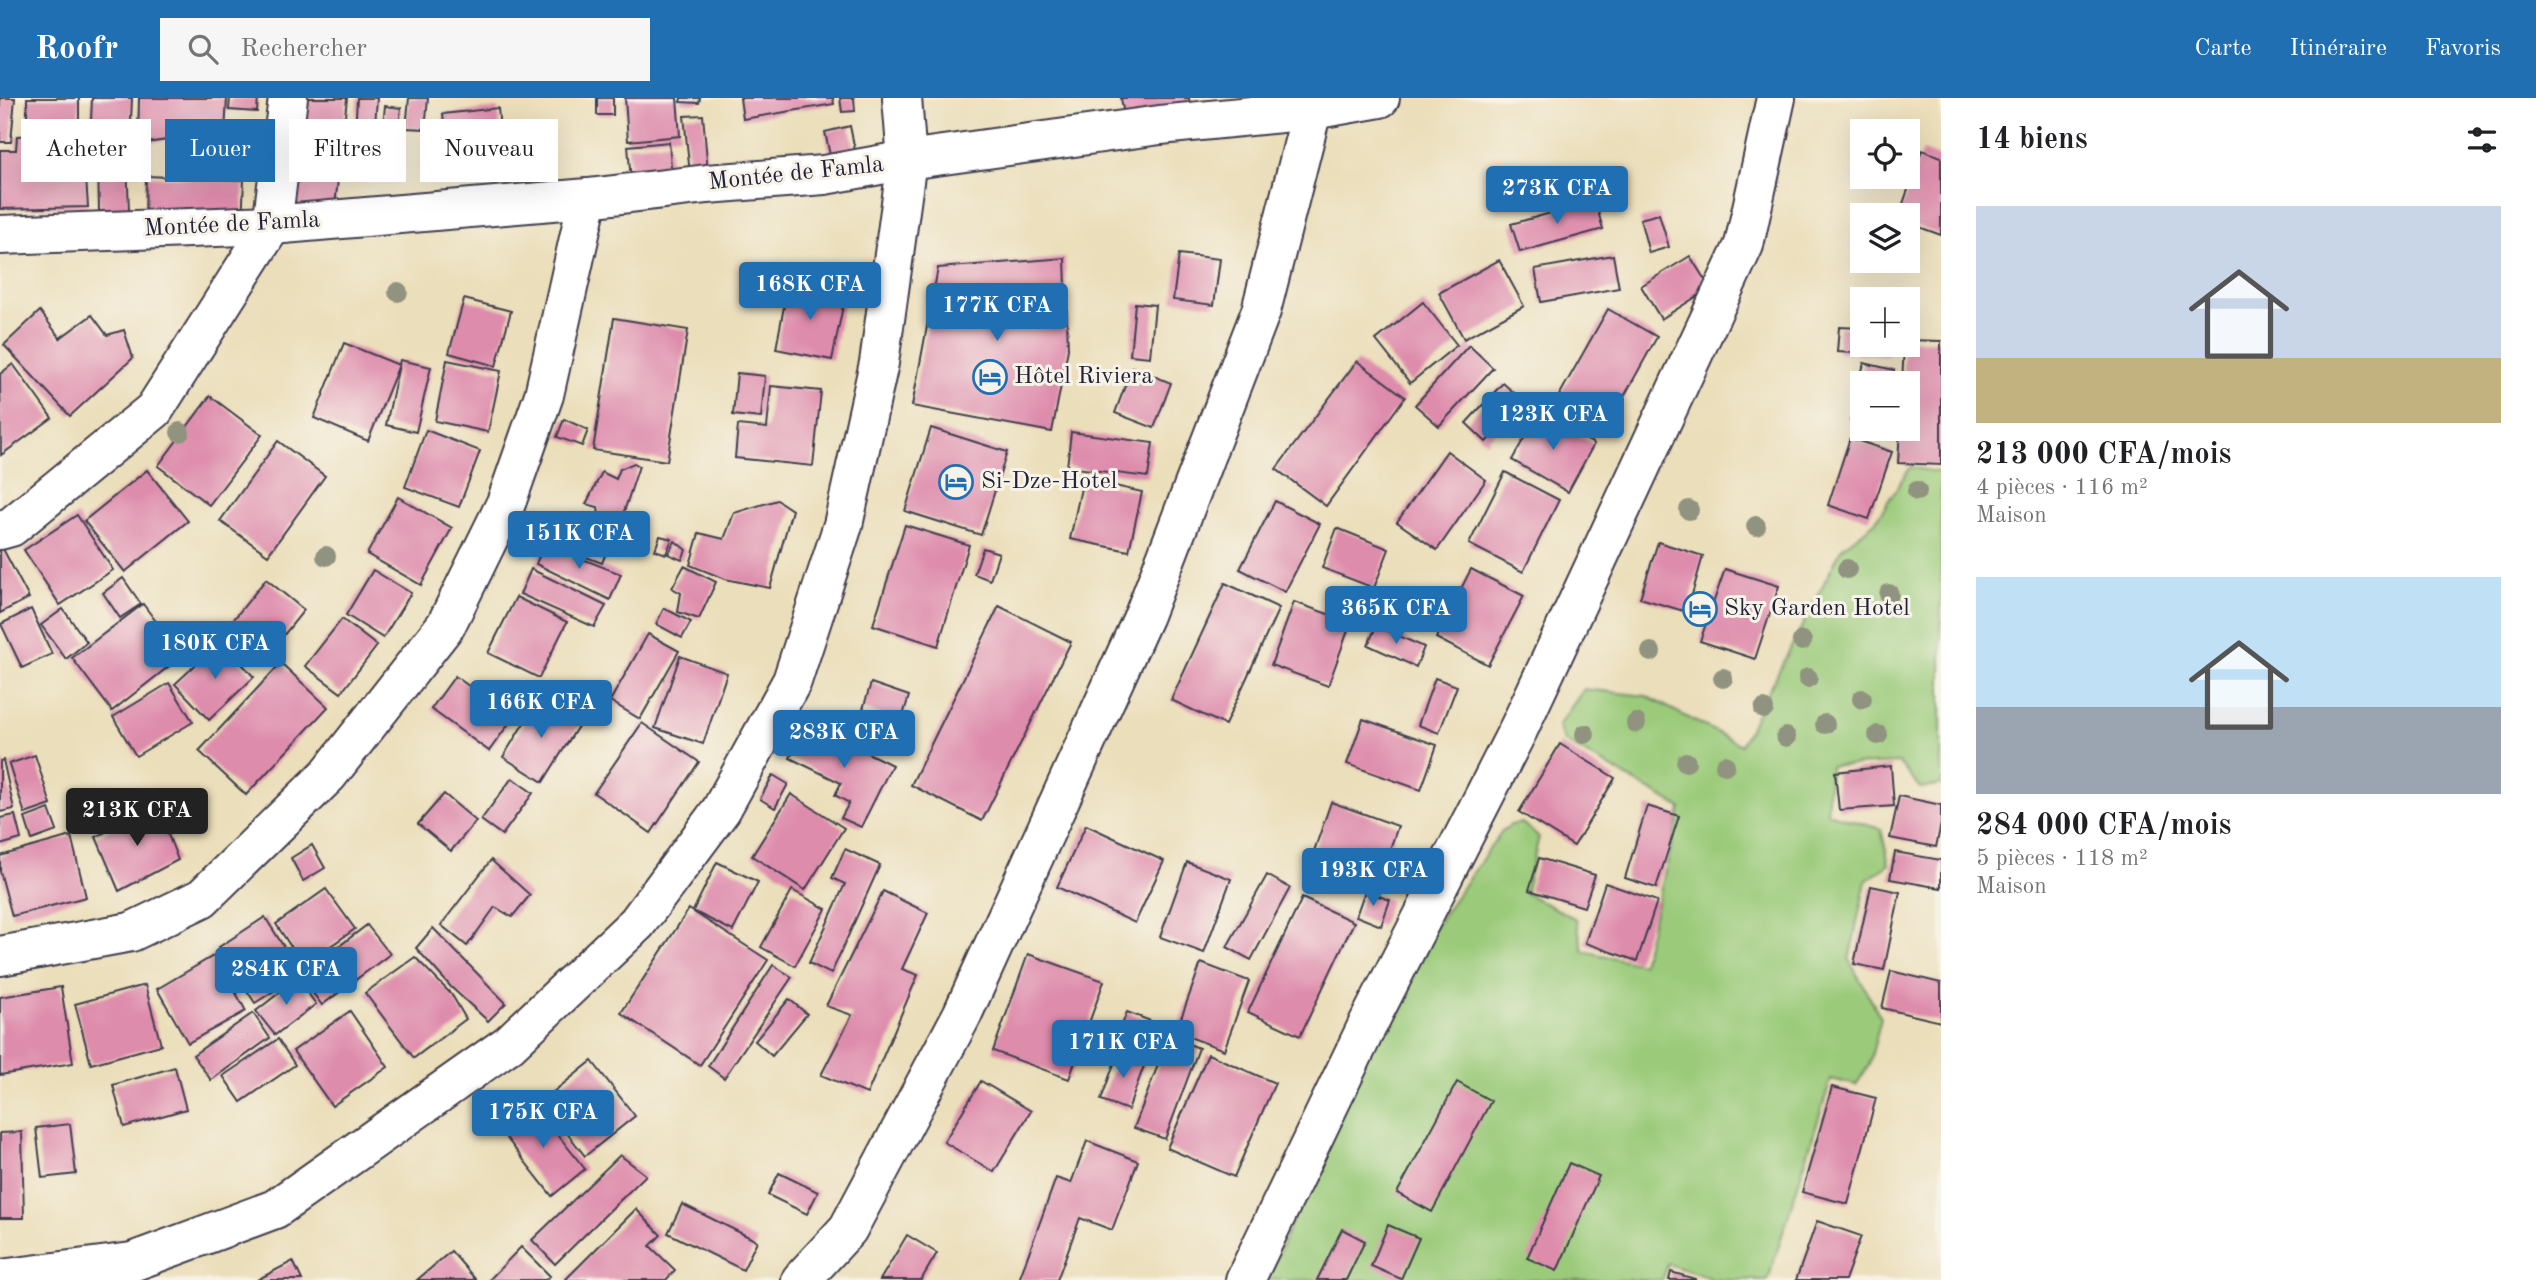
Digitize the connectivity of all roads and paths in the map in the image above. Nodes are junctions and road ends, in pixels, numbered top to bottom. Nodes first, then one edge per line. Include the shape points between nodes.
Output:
1 (288, 98) edge
2 (902, 98) edge
3 (1380, 98) edge
4 (1776, 98) edge
5 (1312, 110) junction
6 (907, 160) junction
7 (588, 198) junction
8 (272, 225) junction
9 (0, 235) edge
10 (0, 530) edge
11 (0, 956) edge
12 (0, 1279) edge
13 (801, 1280) edge
14 (1245, 1280) edge

1 - 8 street
2 - 6 street
3 - 5 street, Montée de Famla
4 - 14 street via 1744,245 1519,727
5 - 6 street, Montée de Famla via 1160,124
5 - 13 street via 1261,310 1144,615 962,1016 848,1229
6 - 7 street, Montée de Famla via 824,175
6 - 12 street via 879,363 843,526 792,681 721,810 637,923 509,1044 275,1209 132,1262
7 - 8 street, Montée de Famla
7 - 11 street via 544,395 506,503 446,625 328,775 202,898 131,932
8 - 9 street, Montée de Famla
8 - 10 street via 154,410 11,527

